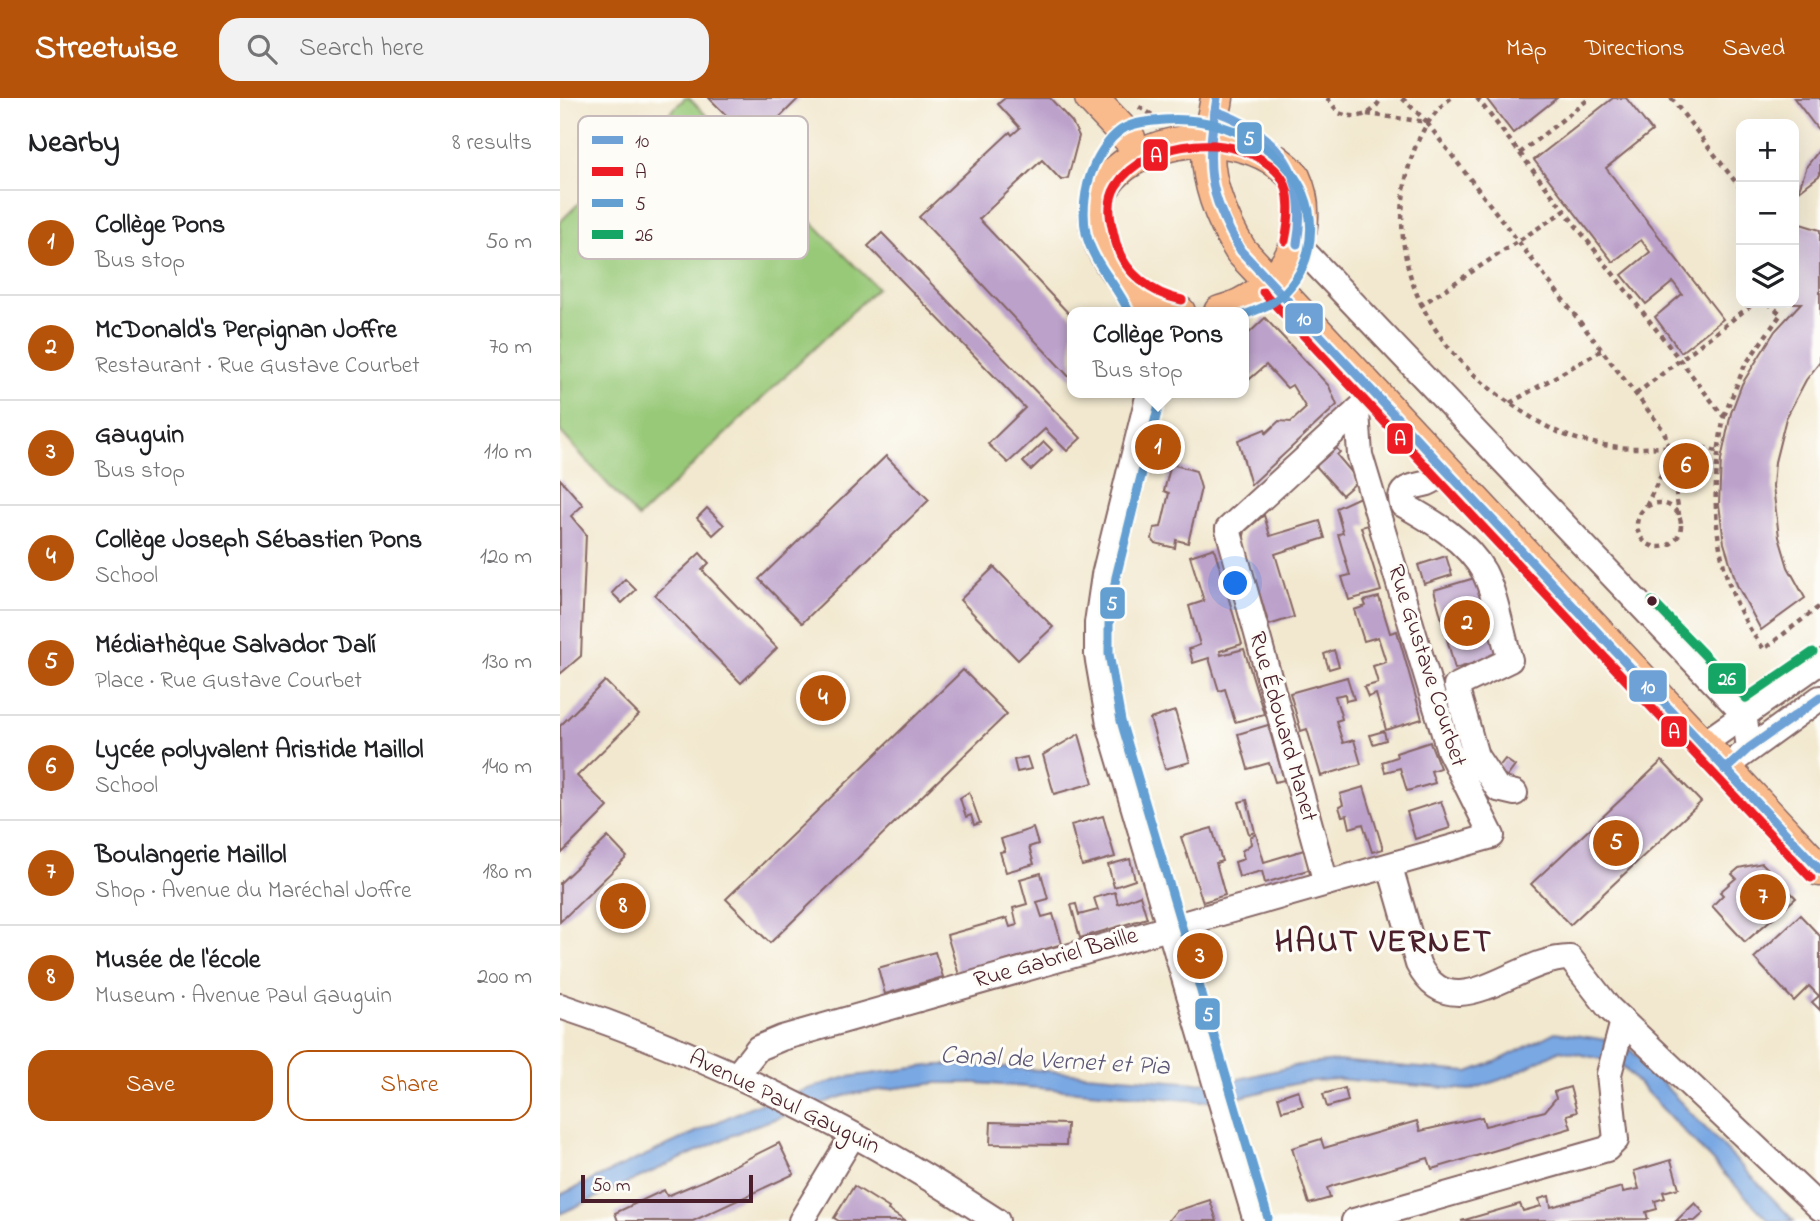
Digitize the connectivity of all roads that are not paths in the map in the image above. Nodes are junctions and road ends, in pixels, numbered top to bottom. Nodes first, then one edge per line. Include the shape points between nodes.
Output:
1 (1091, 98) edge
2 (1216, 105) edge
3 (1129, 138) junction
4 (1297, 244) junction
5 (1272, 284) junction
6 (1139, 302) edge
7 (1160, 307) edge
8 (1232, 307) edge
9 (1148, 398) edge
10 (1366, 403) junction
11 (1447, 471) junction
12 (1820, 662) edge
13 (1820, 698) edge
14 (1744, 714) junction
15 (1703, 744) junction
16 (1749, 748) junction
17 (1725, 769) junction
18 (1515, 793) dead end
19 (1390, 867) junction
20 (1820, 870) edge
21 (1326, 883) junction
22 (1169, 927) junction
23 (560, 1006) edge
24 (1620, 1029) junction
25 (737, 1076) junction
26 (853, 1135) junction
27 (1820, 1208) edge
28 (1391, 1217) edge
29 (802, 1221) edge
30 (997, 1221) edge
31 (1256, 1221) edge
32 (1354, 1221) edge

1 - 3 main road
2 - 3 main road via 1159,119
2 - 4 main road via 1253,125 1284,155 1301,204
2 - 5 main road via 1208,143 1216,199 1241,251
3 - 6 main road via 1102,180 1098,227 1111,265
4 - 5 main road
4 - 14 street
5 - 8 main road via 1255,298
5 - 10 main road
6 - 7 main road
9 - 22 street via 1104,576 1097,656 1109,724
10 - 11 main road
10 - 19 street, Rue Gustave Courbet via 1360,455 1449,750 1492,836
10 - 21 street, Rue Édouard Manet via 1228,529
11 - 15 main road
11 - 18 street via 1412,486 1400,497 1402,504 1461,544 1484,572 1510,660 1456,686 1476,756 1498,789
12 - 14 street
13 - 16 street
14 - 15 street
14 - 16 street
15 - 17 main road
16 - 17 street
17 - 20 main road
19 - 21 street, Rue Gabriel Baille
19 - 24 street via 1418,964 1437,989 1468,994 1551,958 1570,958
21 - 22 street, Rue Gabriel Baille
22 - 25 street, Rue Gabriel Baille via 782,1038 758,1048
22 - 31 street
23 - 25 street, Avenue Paul Gauguin via 626,1028
24 - 27 street
24 - 28 street via 1609,1074 1616,1140 1607,1149
25 - 26 street, Avenue Paul Gauguin
26 - 29 street
26 - 30 street, Avenue Paul Gauguin
28 - 32 street

